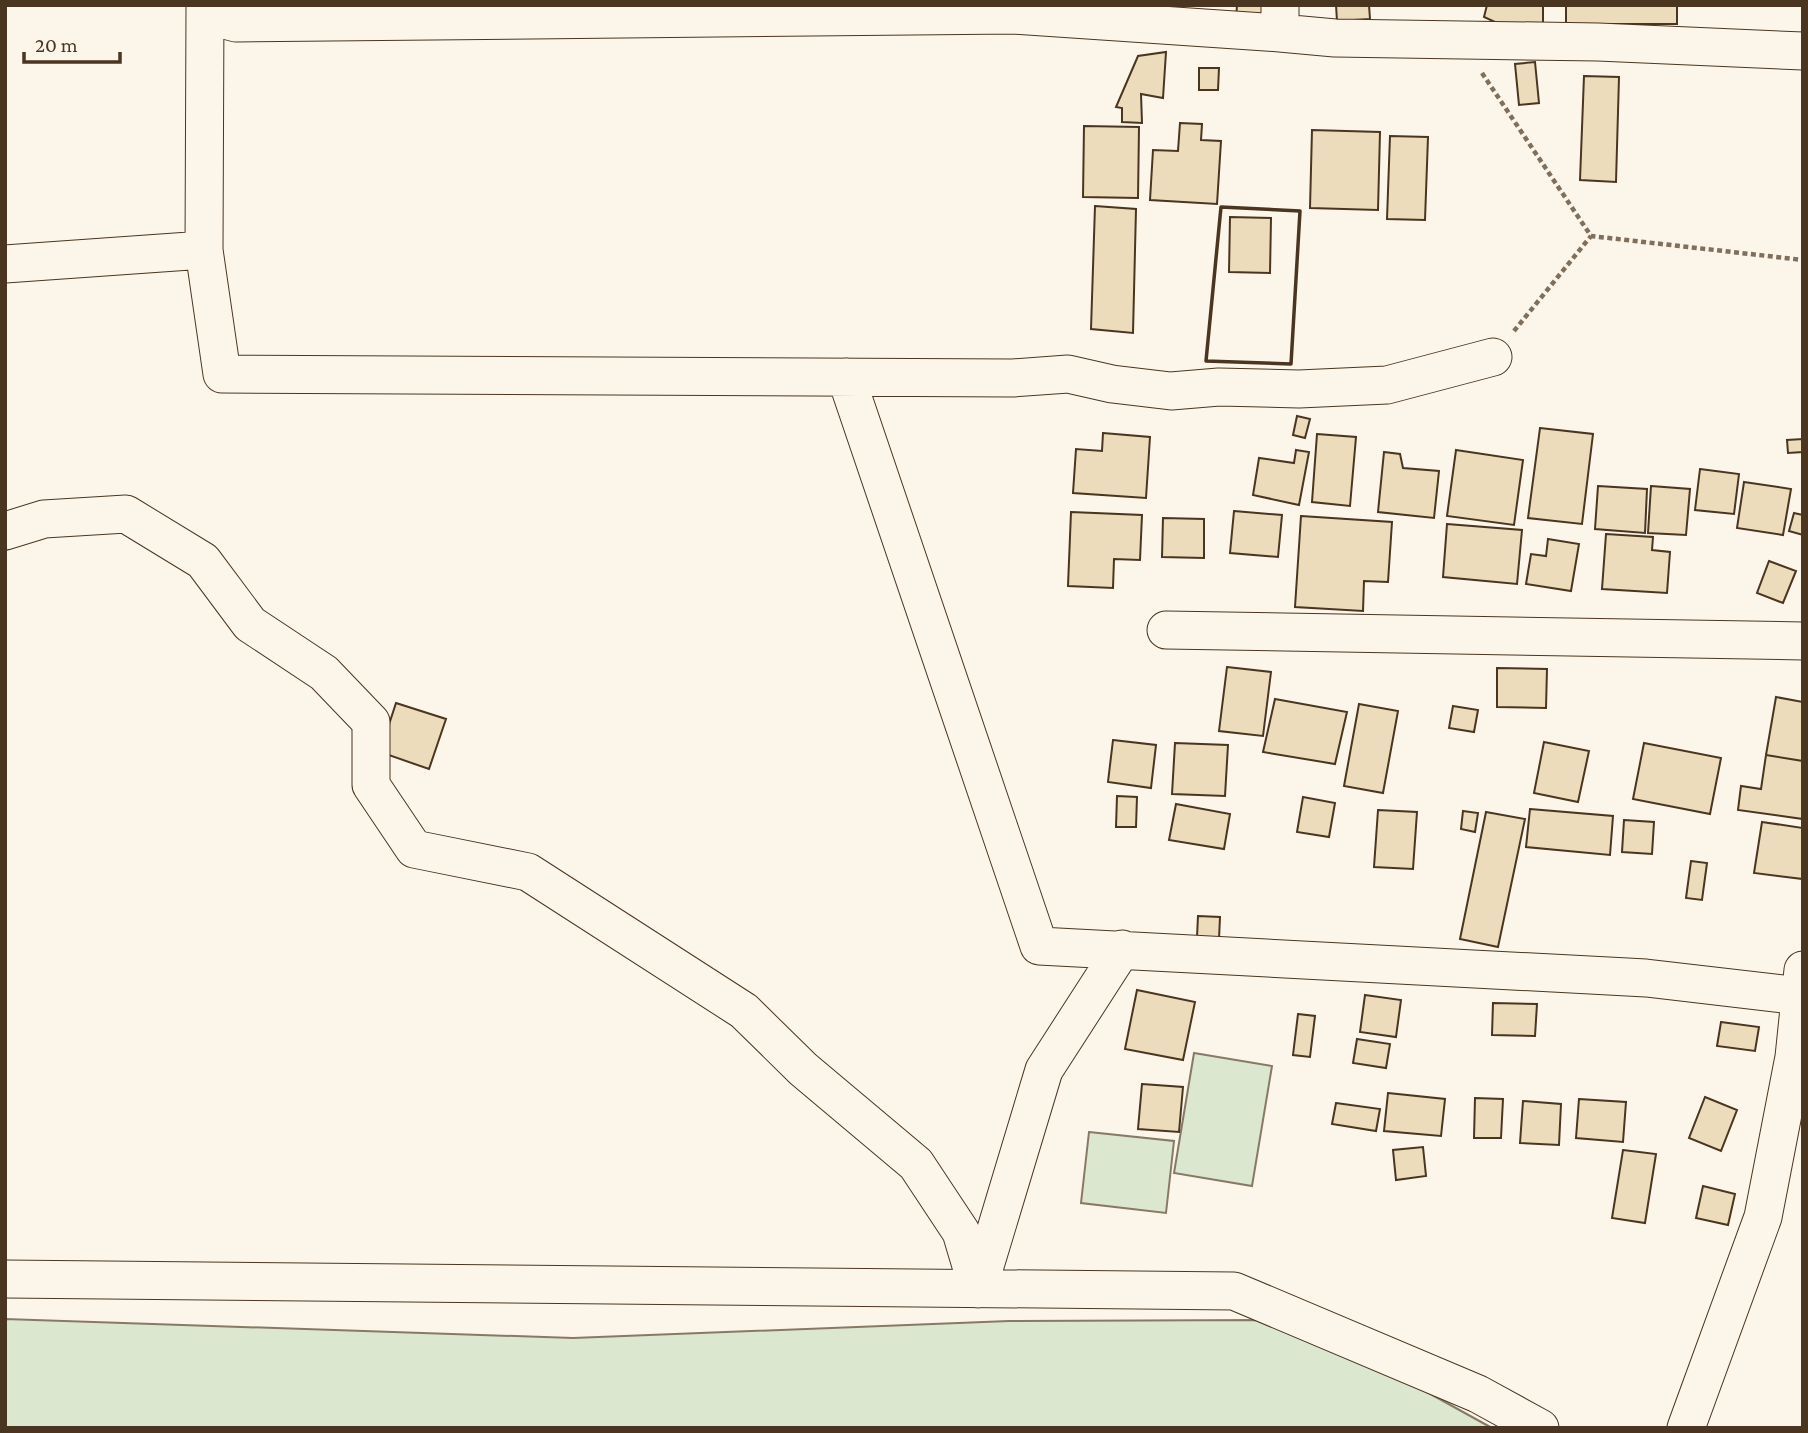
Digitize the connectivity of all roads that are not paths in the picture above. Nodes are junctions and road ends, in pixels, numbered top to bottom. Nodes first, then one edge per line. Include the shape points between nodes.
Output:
1 (207, 5) edge
2 (1012, 10) edge
3 (1280, 19) edge
4 (1803, 51) edge
5 (204, 250) junction
6 (5, 264) edge
7 (1493, 356) road end
8 (846, 377) junction
9 (5, 531) edge
10 (1166, 630) dead end
11 (1803, 641) edge
12 (1122, 950) junction
13 (1801, 983) edge
14 (1798, 1059) edge
15 (5, 1279) edge
16 (978, 1289) junction
17 (1540, 1428) edge
18 (1686, 1428) edge

1 - 2 street via 217,18 236,23
1 - 5 street
2 - 3 street
3 - 4 street via 1335,38
5 - 6 street
5 - 8 street via 222,374
7 - 8 street via 1387,386 1299,389 1171,391 1068,374
8 - 12 street via 1039,946
9 - 16 street via 44,519 126,514 203,561 250,624 324,673 371,722 371,785 414,849 528,872 744,1011 803,1069 916,1164 961,1232
10 - 11 street
12 - 13 street
12 - 16 street via 1044,1070
13 - 14 street
14 - 18 street via 1763,1217
15 - 16 street
16 - 17 street via 1234,1291 1478,1394

